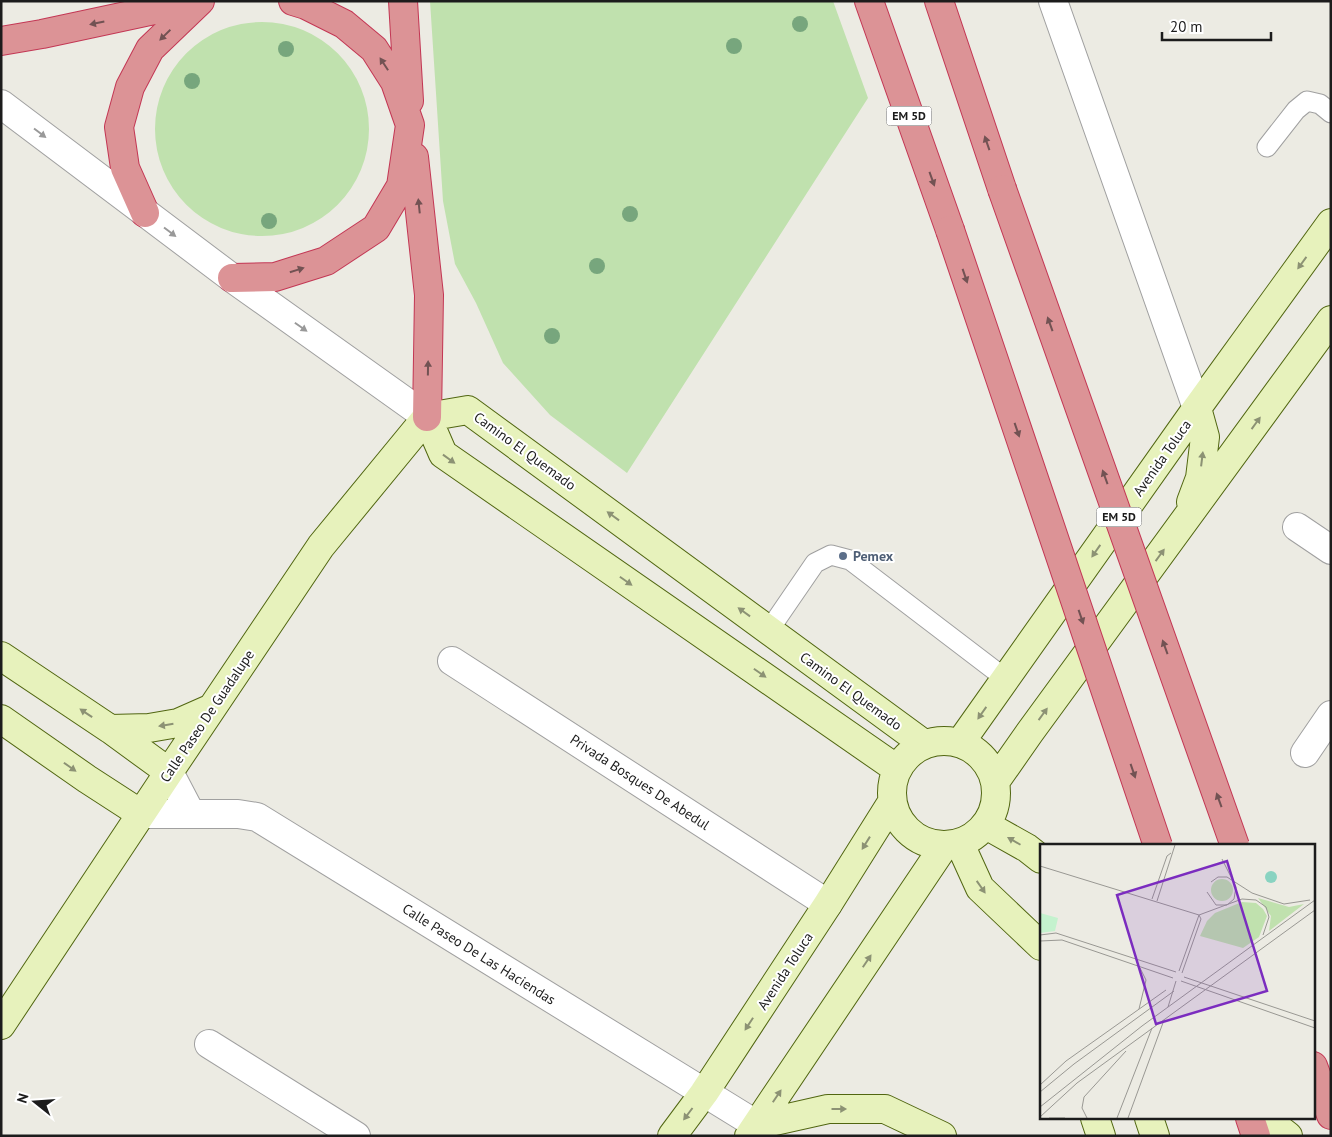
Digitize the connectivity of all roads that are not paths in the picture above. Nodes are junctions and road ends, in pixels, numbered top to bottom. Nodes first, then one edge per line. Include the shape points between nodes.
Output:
1 (198, 1) edge
2 (293, 1) edge
3 (402, 1) edge
4 (856, 1) edge
5 (869, 1) edge
6 (939, 1) edge
7 (1053, 1) edge
8 (1, 41) edge
9 (1, 104) edge
10 (1331, 113) edge
11 (410, 126) junction
12 (918, 142) junction
13 (1267, 147) dead end
14 (145, 213) junction
15 (1331, 223) edge
16 (232, 278) junction
17 (1331, 320) edge
18 (1197, 408) junction
19 (427, 417) junction
20 (1184, 522) junction
21 (1297, 527) dead end
22 (1331, 550) edge
23 (769, 630) junction
24 (1, 656) edge
25 (452, 661) dead end
26 (1006, 679) junction
27 (212, 708) junction
28 (1331, 715) edge
29 (1, 720) edge
30 (110, 729) junction
31 (960, 743) junction
32 (924, 744) junction
33 (1305, 753) dead end
34 (897, 769) junction
35 (169, 772) junction
36 (995, 782) junction
37 (892, 802) junction
38 (142, 814) junction
39 (191, 814) junction
40 (986, 825) junction
41 (1157, 844) edge
42 (1234, 844) edge
43 (952, 845) junction
44 (1040, 858) edge
45 (828, 904) junction
46 (1039, 948) edge
47 (1, 1025) edge
48 (209, 1044) dead end
49 (1314, 1060) edge
50 (1314, 1069) edge
51 (1331, 1072) edge
52 (704, 1093) junction
53 (1331, 1115) edge
54 (1096, 1120) edge
55 (1150, 1120) edge
56 (1251, 1120) edge
57 (1268, 1120) edge
58 (753, 1131) edge
59 (356, 1136) edge
60 (672, 1136) edge
61 (942, 1136) edge
62 (1101, 1136) edge
63 (1155, 1136) edge
64 (1256, 1136) edge
65 (1288, 1136) edge

1 -> 8 highway
1 -> 14 highway via 150,50 130,87 120,127 125,168
11 -> 2 highway via 395,82 374,49 344,24 306,4
3 - 11 highway
4 - 12 highway
5 - 12 highway, EM 5D
42 -> 6 highway, EM 5D, bridge via 1002,189
7 - 18 street
9 -> 14 street
10 - 13 lane via 1320,104 1307,101
16 -> 11 highway via 275,277 326,261 376,228 401,186
19 -> 11 highway via 429,295
12 -> 41 highway, EM 5D, bridge
14 -> 16 street
15 -> 18 street, Avenida Toluca
16 -> 19 street
20 -> 17 street
20 -> 18 street via 1200,478 1205,437
18 -> 26 street, Avenida Toluca
23 -> 19 street, Camino El Quemado via 468,410
19 - 27 street, Calle Paseo De Guadalupe via 321,546
19 -> 34 street via 443,454
36 -> 20 street
21 - 22 street
23 - 26 lane via 815,564 831,555 850,560
23 - 32 street, Camino El Quemado
30 -> 24 street
25 - 45 street, Privada Bosques De Abedul
26 -> 31 street, Avenida Toluca
27 -> 30 street via 178,723
27 - 35 street, Calle Paseo De Guadalupe
28 - 33 street
29 -> 38 street
30 - 35 street
31 - 32 street via 942,740
31 - 36 street via 977,751 989,765
32 - 34 street via 908,754
34 - 37 street via 892,785
35 - 38 street, Calle Paseo De Guadalupe
35 - 39 street
36 - 40 street via 996,804
37 - 43 street via 904,829 916,838 929,844
37 -> 45 street, Avenida Toluca
38 - 39 street, Calle Paseo De Las Haciendas
38 - 47 street, Calle Paseo De Guadalupe
39 - 52 street, Calle Paseo De Las Haciendas via 256,817
40 - 43 street via 974,836
44 -> 40 street
43 -> 46 street via 980,888
58 -> 43 street
45 -> 52 street, Avenida Toluca
48 - 59 street
49 - 51 street
50 - 53 highway
52 - 58 street, Calle Paseo De Las Haciendas
52 -> 60 street, Avenida Toluca
54 - 62 street
55 - 63 street
56 - 64 highway
57 - 65 street
58 -> 61 street via 828,1109 885,1109

